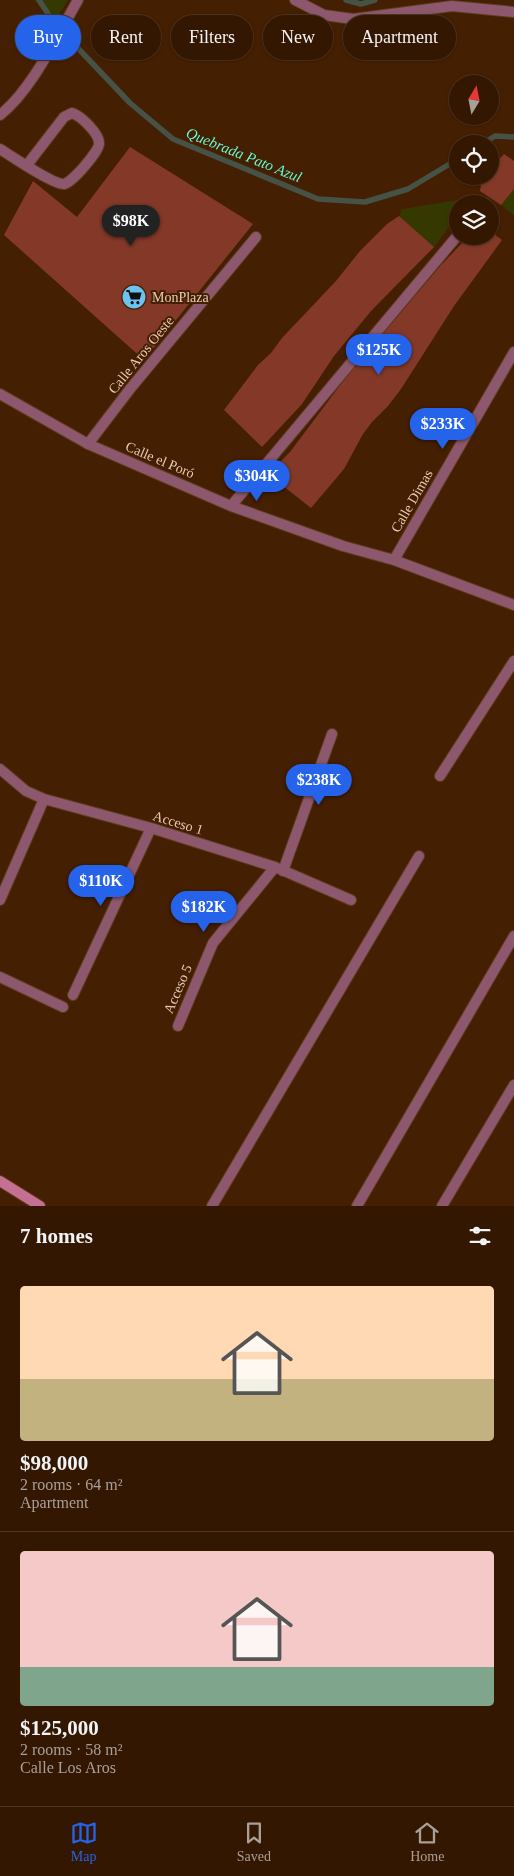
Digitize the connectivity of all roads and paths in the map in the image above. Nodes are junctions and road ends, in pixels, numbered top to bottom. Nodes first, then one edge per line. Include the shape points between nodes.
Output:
1 (78, 0) edge
2 (295, 0) edge
3 (514, 12) edge
4 (0, 115) edge
5 (0, 149) edge
6 (27, 165) junction
7 (256, 237) dead end
8 (450, 245) edge
9 (514, 352) edge
10 (0, 394) edge
11 (88, 444) junction
12 (231, 506) junction
13 (394, 560) junction
14 (514, 605) edge
15 (514, 661) edge
16 (332, 734) dead end
17 (0, 769) edge
18 (440, 776) dead end
19 (44, 799) junction
20 (150, 828) junction
21 (418, 856) dead end
22 (279, 869) junction
23 (0, 900) edge
24 (351, 900) dead end
25 (514, 936) edge
26 (0, 977) edge
27 (74, 995) dead end
28 (63, 1007) dead end
29 (178, 1026) dead end
30 (514, 1085) edge
31 (0, 1181) edge
32 (40, 1206) edge
33 (212, 1206) edge
34 (357, 1206) edge
35 (442, 1206) edge

1 - 4 street via 24,92
2 - 3 street via 324,15 353,19 452,6
5 - 6 street
6 - 6 street via 54,182 65,184 73,179 100,143 80,116 72,113 64,117
7 - 11 street, Calle Aros Oeste via 130,388
8 - 12 street
9 - 13 street, Calle Dimas
10 - 11 street, Calle el Poró
11 - 12 street, Calle el Poró
12 - 13 street, Calle el Poró via 343,546
13 - 14 street, Calle el Poró
15 - 18 street
16 - 22 street
17 - 19 street, Acceso 1 via 26,791
19 - 20 street, Acceso 1
19 - 23 street
20 - 22 street, Acceso 1
20 - 27 street
21 - 33 street
22 - 24 street, Acceso 1
22 - 29 street, Acceso 5 via 213,942
25 - 34 street
26 - 28 street
30 - 35 street
31 - 32 main road

